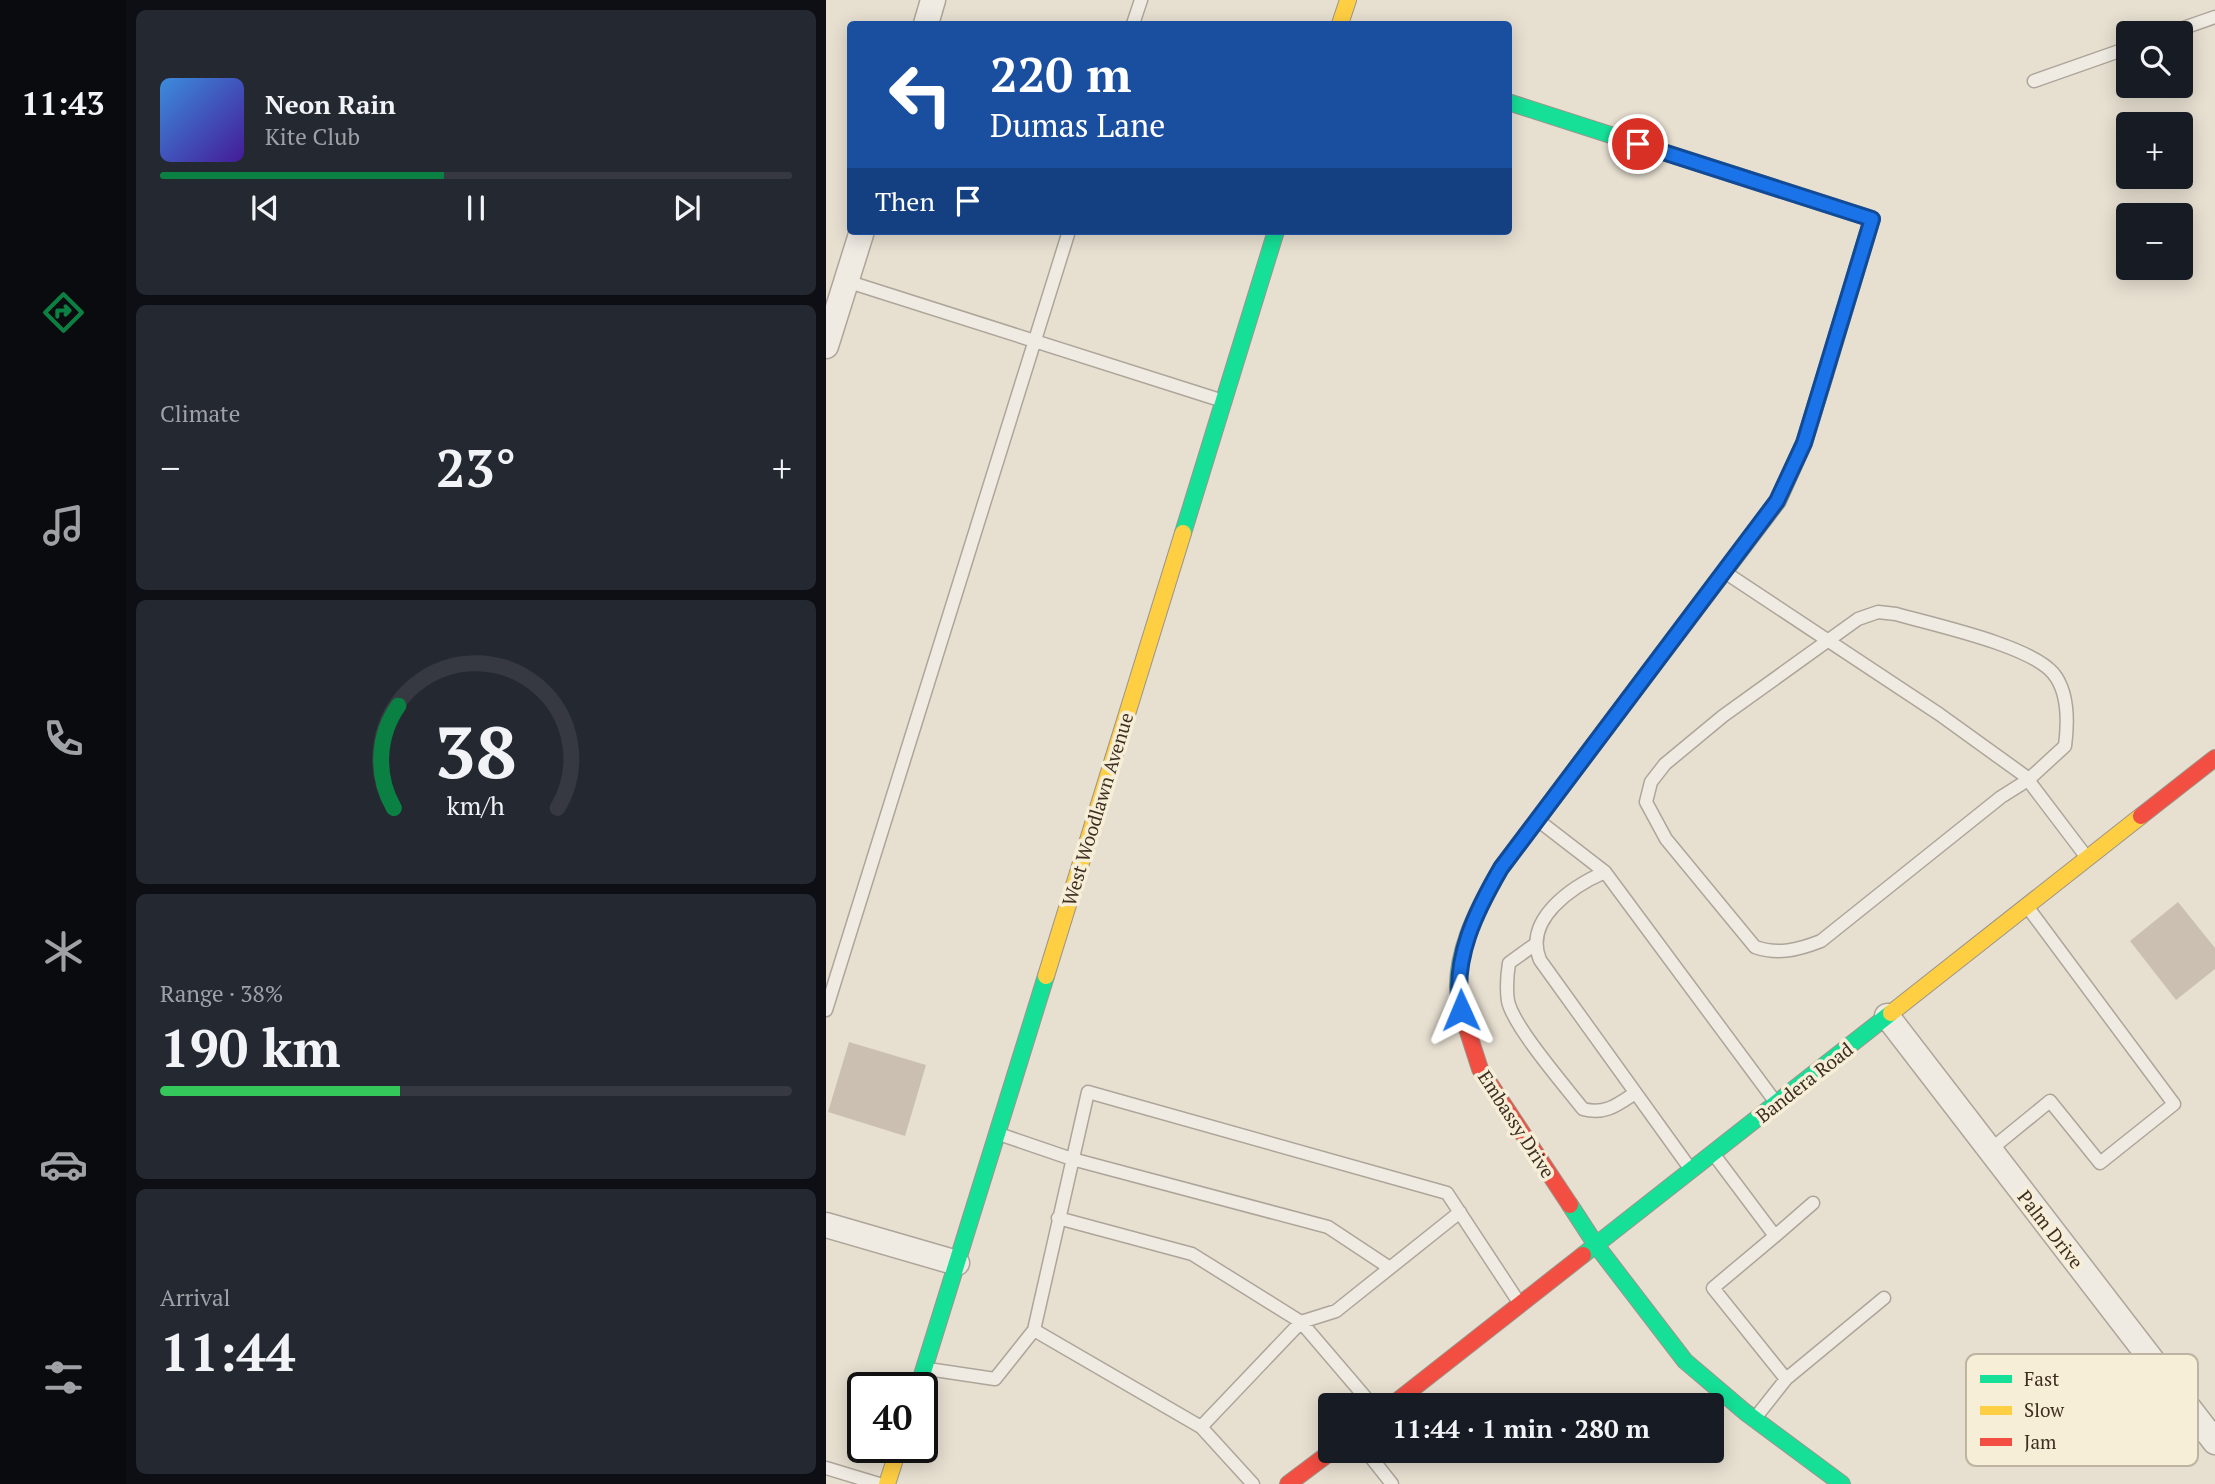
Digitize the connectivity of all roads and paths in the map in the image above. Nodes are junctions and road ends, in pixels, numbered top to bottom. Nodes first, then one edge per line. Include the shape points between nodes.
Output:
1 (933, 0) edge
2 (1141, 0) edge
3 (1348, 0) edge
4 (2215, 17) edge
5 (927, 21) edge
6 (1134, 21) edge
7 (1341, 21) edge
8 (2193, 25) edge
9 (2116, 52) edge
10 (2034, 81) dead end
11 (1512, 103) edge
12 (860, 235) edge
13 (1068, 235) edge
14 (1275, 235) edge
15 (836, 278) edge
16 (1035, 342) junction
17 (826, 346) edge
18 (1224, 401) junction
19 (1726, 573) junction
20 (1829, 641) junction
21 (2215, 758) edge
22 (2028, 780) junction
23 (1538, 820) junction
24 (2087, 858) junction
25 (1605, 872) junction
26 (2026, 906) junction
27 (1534, 946) junction
28 (826, 1010) edge
29 (1887, 1016) junction
30 (1635, 1093) junction
31 (1776, 1103) junction
32 (998, 1133) junction
33 (1990, 1150) junction
34 (1713, 1153) junction
35 (1072, 1159) junction
36 (1692, 1170) junction
37 (1813, 1203) dead end
38 (1460, 1212) junction
39 (1058, 1218) junction
40 (826, 1225) edge
41 (1775, 1236) junction
42 (1596, 1245) junction
43 (957, 1263) junction
44 (1390, 1268) junction
45 (1884, 1298) dead end
46 (1520, 1304) junction
47 (1301, 1322) junction
48 (1034, 1330) junction
49 (2147, 1354) edge
50 (924, 1368) junction
51 (923, 1372) edge
52 (1786, 1379) junction
53 (1362, 1393) edge
54 (1407, 1393) edge
55 (1754, 1419) junction
56 (2198, 1420) edge
57 (1201, 1427) junction
58 (2215, 1442) edge
59 (1318, 1462) edge
60 (894, 1463) edge
61 (1375, 1463) edge
62 (826, 1468) edge
63 (879, 1484) edge
64 (887, 1484) edge
65 (1253, 1484) edge
66 (1288, 1484) edge
67 (1392, 1484) edge
68 (1842, 1484) edge

1 - 5 street
2 - 6 lane
3 - 7 street
4 - 8 lane
9 - 10 lane
11 - 19 street, Embassy Drive via 1872,219 1804,443 1777,501
12 - 15 street
13 - 16 lane
14 - 18 street, West Woodlawn Avenue
15 - 16 lane
15 - 17 street
16 - 18 lane
16 - 28 lane
18 - 32 street, West Woodlawn Avenue
19 - 20 lane
19 - 23 street, Embassy Drive
20 - 22 lane
20 - 22 lane via 1858,618 1878,612 2025,653 2053,673 2069,719 2065,746
20 - 22 lane via 1723,716 1665,764 1651,782 1646,802 1667,839 1755,947 1771,952 1821,942
21 - 24 street, Bandera Road
22 - 24 lane
23 - 25 lane
23 - 42 street, Embassy Drive via 1477,909 1464,949 1458,996 1480,1069
24 - 26 street, Bandera Road
25 - 27 lane via 1554,905
25 - 31 lane
26 - 29 street, Bandera Road
26 - 33 lane via 2174,1104 2099,1163 2050,1101
27 - 30 lane
27 - 30 lane via 1509,963 1506,979 1508,1004 1527,1033 1583,1109 1610,1110
29 - 31 street, Bandera Road
29 - 33 street, Palm Drive
30 - 36 lane
31 - 34 street, Bandera Road
32 - 35 lane
32 - 43 street, West Woodlawn Avenue
33 - 49 street, Palm Drive
34 - 36 street, Bandera Road
34 - 41 lane
35 - 38 lane via 1088,1092 1447,1193
35 - 39 lane
35 - 44 lane via 1328,1227
36 - 42 street, Bandera Road
37 - 41 lane
38 - 44 lane
38 - 46 lane
39 - 47 lane via 1192,1254
39 - 48 lane
40 - 43 street
41 - 52 lane via 1713,1288
42 - 46 street, Bandera Road
42 - 55 street, Embassy Drive via 1685,1360
43 - 50 street, West Woodlawn Avenue
44 - 47 lane via 1336,1311
45 - 52 lane
46 - 54 street, Bandera Road
47 - 53 lane
47 - 57 lane
48 - 50 lane via 995,1379
48 - 57 lane
50 - 51 street, West Woodlawn Avenue
52 - 55 lane
55 - 68 street, Embassy Drive
56 - 58 street, Palm Drive
57 - 65 lane
59 - 66 street
60 - 64 street
61 - 67 lane
62 - 63 lane

